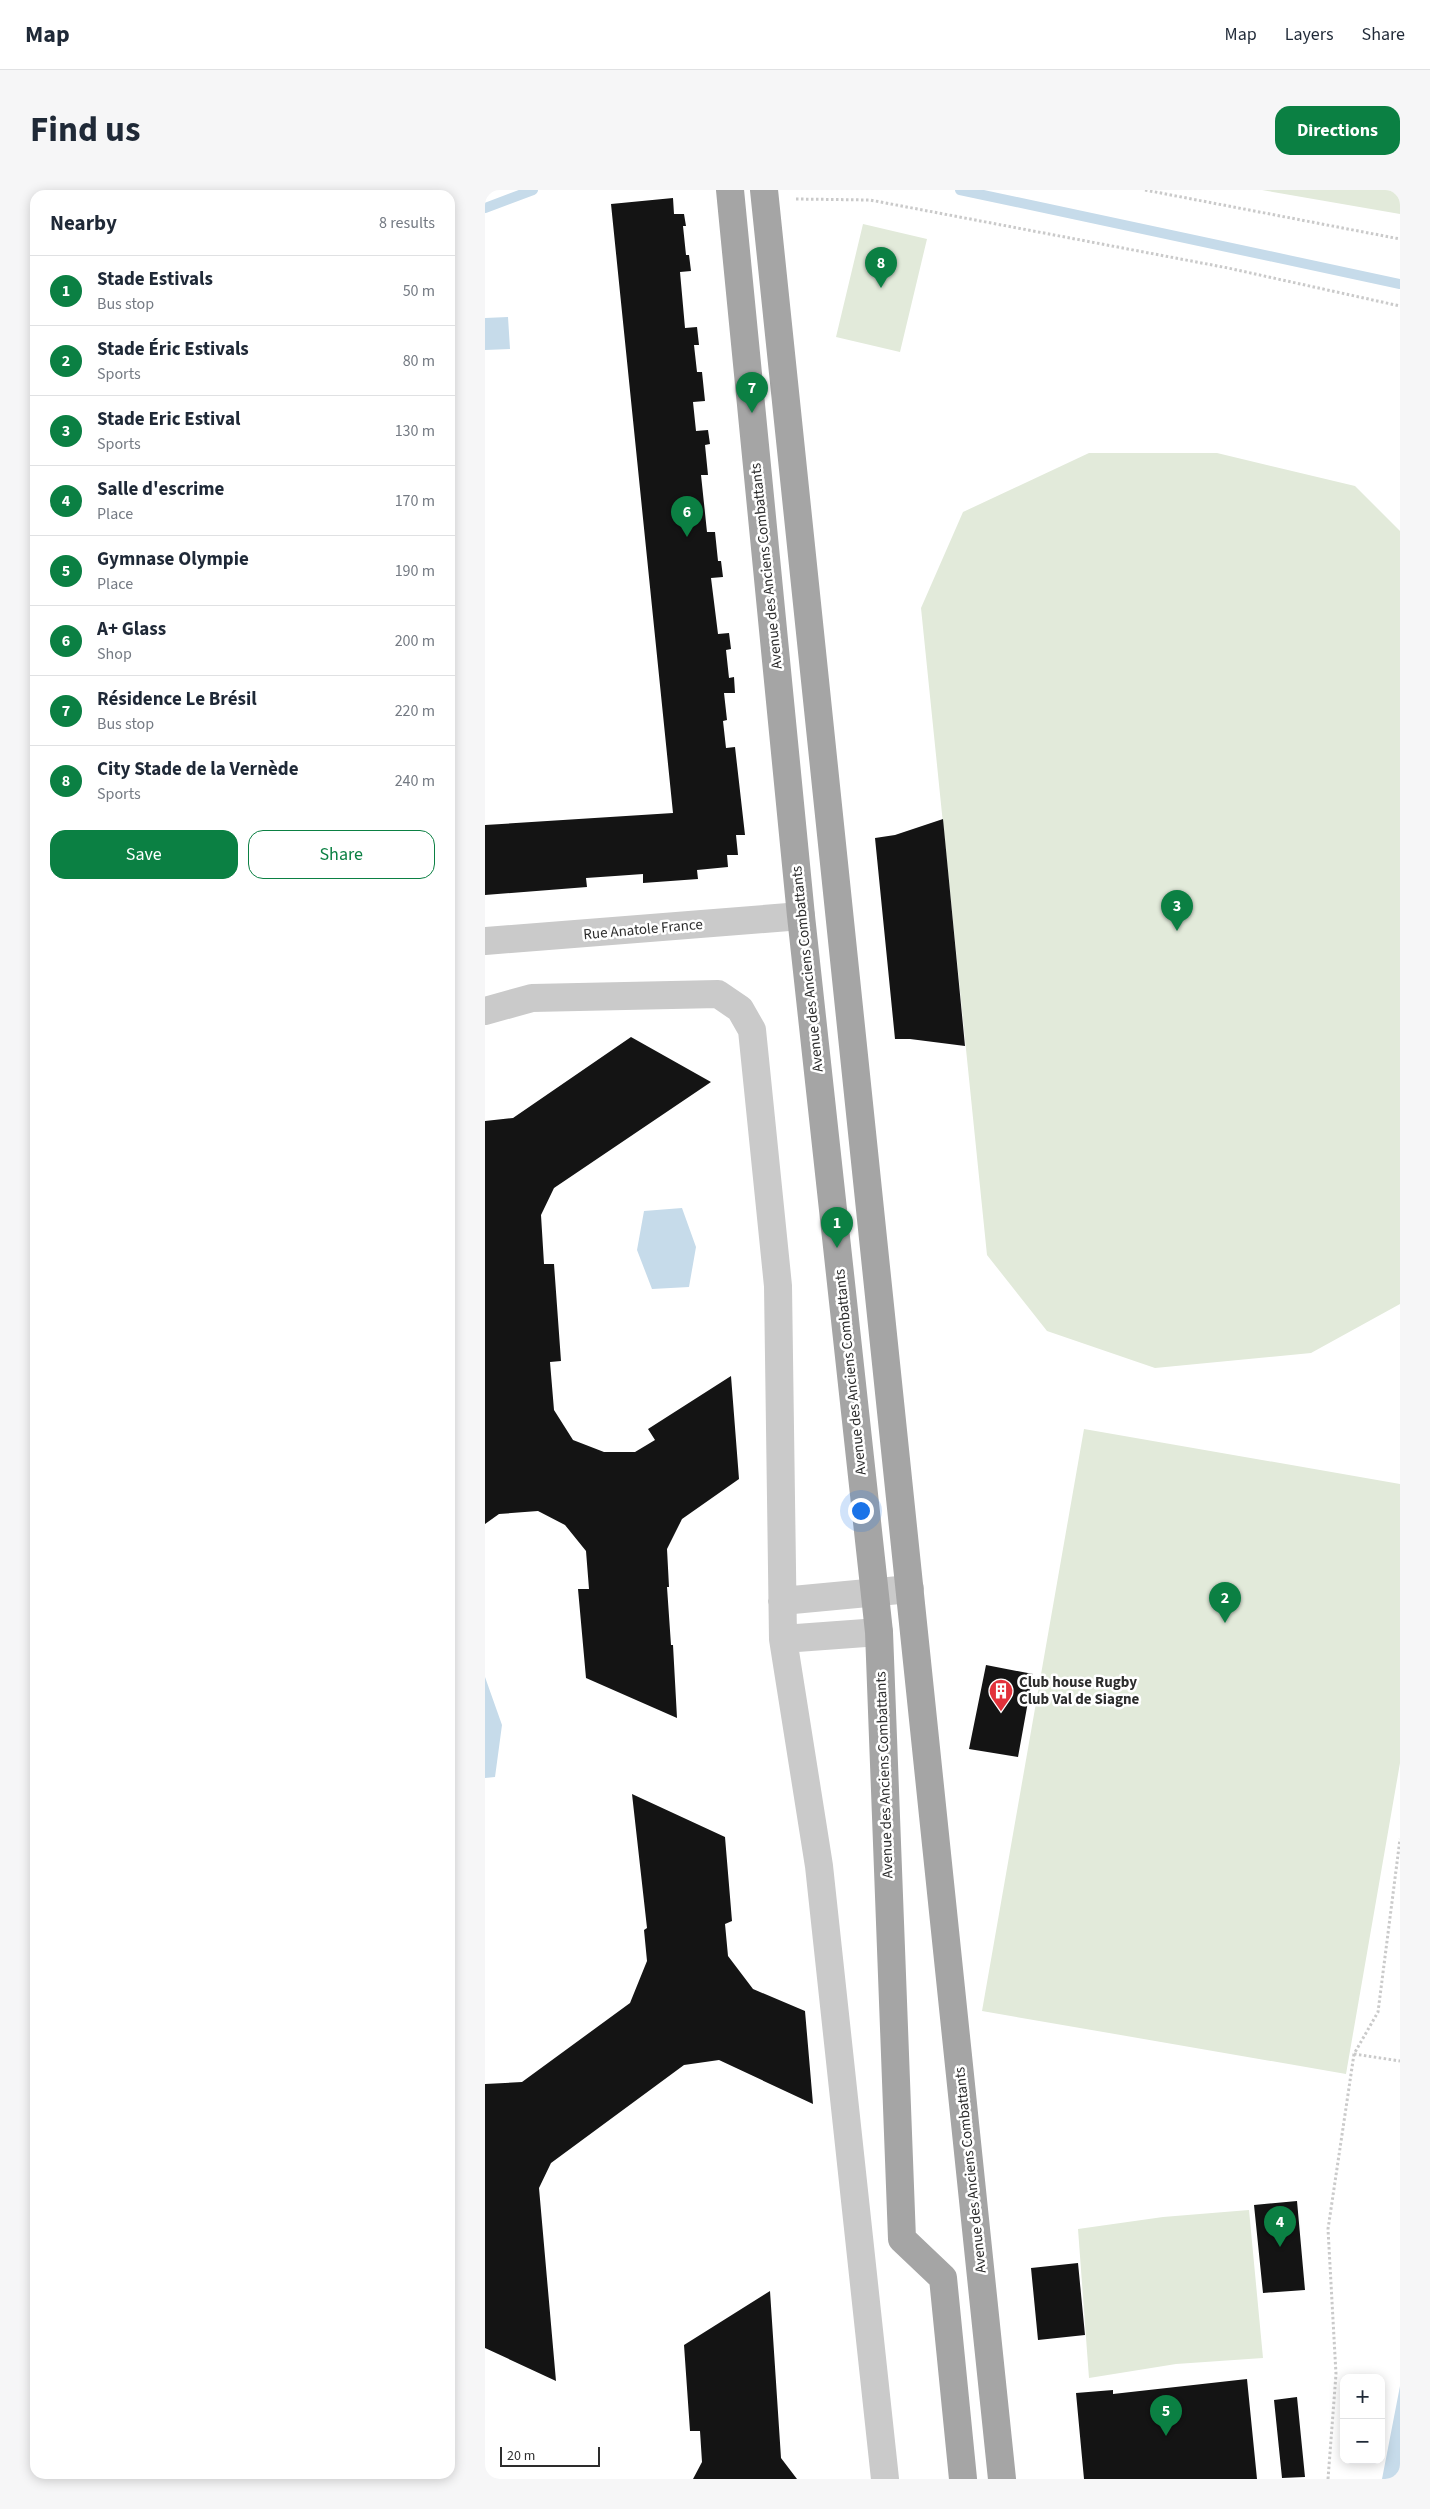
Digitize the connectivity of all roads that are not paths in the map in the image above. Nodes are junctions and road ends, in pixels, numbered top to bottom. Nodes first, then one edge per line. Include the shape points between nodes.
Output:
1 (730, 190) edge
2 (764, 190) edge
3 (801, 916) junction
4 (485, 941) edge
5 (485, 1011) edge
6 (911, 1589) junction
7 (875, 1593) junction
8 (782, 1601) junction
9 (879, 1632) junction
10 (783, 1639) junction
11 (885, 2479) edge
12 (963, 2479) edge
13 (1002, 2479) edge

1 - 3 main road, Avenue des Anciens Combattants
2 - 6 main road, Avenue des Anciens Combattants
3 - 4 street, Rue Anatole France
3 - 7 main road, Avenue des Anciens Combattants
5 - 8 street via 532,998 718,994 740,1009 752,1030 778,1286
6 - 7 street
6 - 13 main road, Avenue des Anciens Combattants
7 - 8 street
7 - 9 main road, Avenue des Anciens Combattants
8 - 10 street
9 - 10 street
9 - 12 main road, Avenue des Anciens Combattants via 901,2239 943,2278
10 - 11 street via 819,1866

